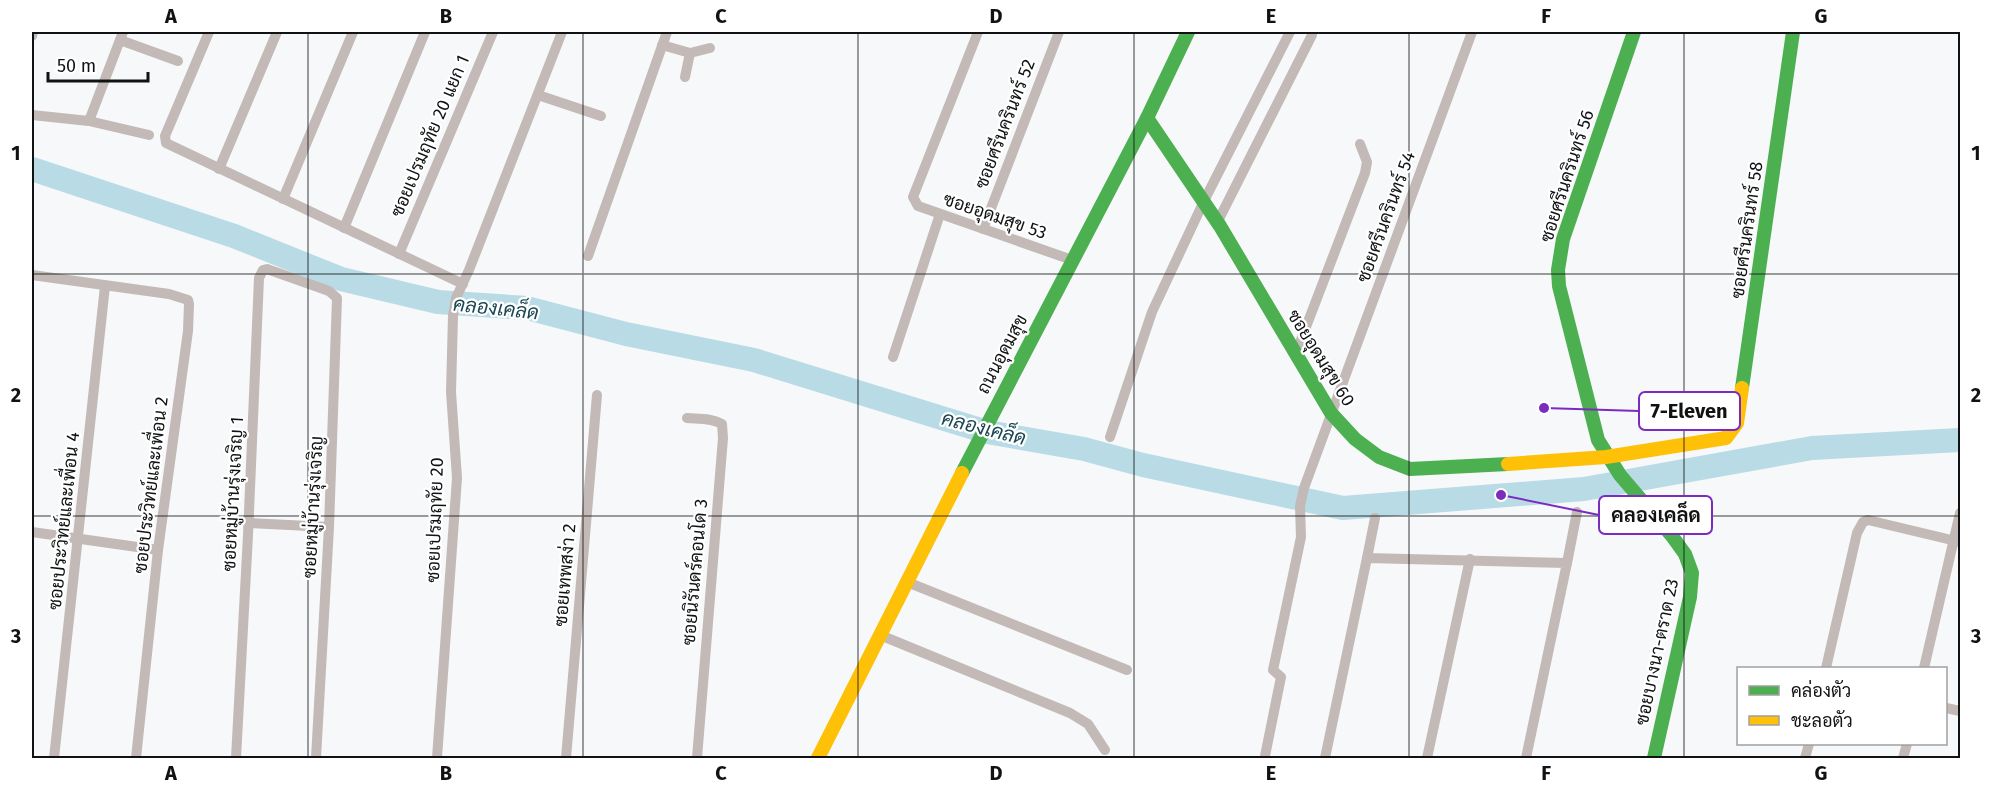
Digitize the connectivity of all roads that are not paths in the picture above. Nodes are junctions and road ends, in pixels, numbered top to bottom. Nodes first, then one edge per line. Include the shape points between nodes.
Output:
1 (33, 32) edge
2 (209, 32) edge
3 (277, 32) edge
4 (354, 32) edge
5 (425, 32) edge
6 (493, 32) edge
7 (562, 32) edge
8 (667, 32) edge
9 (978, 32) edge
10 (1059, 32) edge
11 (1188, 32) edge
12 (1290, 32) edge
13 (1472, 32) edge
14 (1634, 32) edge
15 (1793, 32) edge
16 (1312, 35) dead end
17 (32, 36) edge
18 (122, 36) edge
19 (662, 45) junction
20 (710, 48) dead end
21 (690, 53) junction
22 (178, 61) dead end
23 (685, 77) dead end
24 (538, 96) junction
25 (32, 115) edge
26 (601, 116) dead end
27 (1147, 118) junction
28 (89, 121) junction
29 (149, 135) dead end
30 (1360, 144) dead end
31 (219, 169) junction
32 (284, 199) junction
33 (1204, 201) junction
34 (940, 214) junction
35 (1217, 224) junction
36 (344, 228) junction
37 (983, 229) junction
38 (399, 254) junction
39 (588, 256) dead end
40 (1072, 260) junction
41 (32, 275) edge
42 (300, 281) joint
43 (464, 284) junction
44 (105, 286) junction
45 (1296, 353) junction
46 (894, 357) dead end
47 (597, 395) dead end
48 (1331, 413) junction
49 (687, 418) dead end
50 (1732, 432) joint
51 (1110, 437) dead end
52 (1606, 457) junction
53 (1615, 471) joint
54 (1577, 512) dead end
55 (1960, 513) edge
56 (1375, 519) dead end
57 (249, 523) junction
58 (329, 527) junction
59 (32, 532) edge
60 (79, 539) junction
61 (1957, 541) edge
62 (158, 550) junction
63 (1367, 558) junction
64 (1470, 559) junction
65 (1567, 563) junction
66 (907, 582) junction
67 (880, 635) junction
68 (1826, 667) edge
69 (1925, 667) edge
70 (1127, 670) dead end
71 (1105, 750) dead end
72 (1265, 756) dead end
73 (1657, 758) edge
74 (54, 759) edge
75 (136, 759) edge
76 (236, 759) edge
77 (316, 759) edge
78 (437, 759) edge
79 (566, 759) edge
80 (697, 759) edge
81 (818, 759) edge
82 (1324, 759) edge
83 (1427, 759) edge
84 (1526, 759) edge

1 - 17 street
2 - 31 street via 165,136 168,145
3 - 31 street
4 - 32 street
5 - 36 street
6 - 38 street, ซอยเปรมฤทัย 20 แยก 1
7 - 24 street, ซอยเปรมฤทัย 20
8 - 19 street
9 - 34 street, ซอยอุดมสุข 53 via 913,197 918,206
10 - 37 street, ซอยศรีนครินทร์ 52
11 - 27 street, ถนนอุดมสุข
12 - 33 street
13 - 48 street, ซอยศรีนครินทร์ 54
14 - 52 street, ซอยศรีนครินทร์ 56 via 1563,239 1558,270 1598,440
15 - 50 street, ซอยศรีนครินทร์ 58 via 1740,411
16 - 35 street
18 - 22 street
18 - 28 street
19 - 21 street
19 - 39 street
20 - 21 street
21 - 23 street
24 - 26 street
24 - 43 street, ซอยเปรมฤทัย 20
25 - 28 street
27 - 33 street, ซอยอุดมสุข 60
27 - 40 street, ถนนอุดมสุข
28 - 29 street
30 - 45 street via 1367,162 1365,173
31 - 32 street
32 - 36 street
33 - 35 street, ซอยอุดมสุข 60
33 - 51 street via 1152,312
34 - 37 street, ซอยอุดมสุข 53
34 - 46 street
35 - 45 street, ซอยอุดมสุข 60
36 - 38 street
37 - 40 street, ซอยอุดมสุข 53
38 - 43 street
40 - 66 street, ถนนอุดมสุข
41 - 44 street
42 - 57 street, ซอยหมู่บ้านรุ่งเจริญ 1 via 267,269 259,278
42 - 58 street, ซอยหมู่บ้านรุ่งเจริญ via 329,291 337,298
43 - 78 street, ซอยเปรมฤทัย 20 via 453,311 451,392 457,478
44 - 60 street, ซอยประวิทย์และเพื่อน 4
44 - 62 street, ซอยประวิทย์และเพื่อน 2 via 169,294 188,300 189,304
45 - 48 street, ซอยอุดมสุข 60
47 - 79 street, ซอยเทพสง่า 2
48 - 52 street, ซอยอุดมสุข 60 via 1379,457 1410,469
48 - 72 street, ซอยศรีนครินทร์ 54 via 1300,506 1301,537 1273,670 1281,677
49 - 80 street, ซอยนิรันดร์คอนโด 3 via 722,424 723,438
50 - 52 street, ซอยอุดมสุข 60 via 1726,438
52 - 53 street, ซอยศรีนครินทร์ 56
53 - 73 street, ซอยบางนา-ตราด 23 via 1683,550 1693,580
54 - 65 street
55 - 61 street
56 - 63 street
57 - 58 street
57 - 76 street, ซอยหมู่บ้านรุ่งเจริญ 1
58 - 77 street, ซอยหมู่บ้านรุ่งเจริญ
59 - 60 street
60 - 62 street
60 - 74 street, ซอยประวิทย์และเพื่อน 4
61 - 68 street via 1863,522 1857,533
61 - 69 street
62 - 75 street, ซอยประวิทย์และเพื่อน 2
63 - 64 street
63 - 82 street
64 - 65 street
64 - 83 street
65 - 84 street
66 - 67 street, ถนนอุดมสุข
66 - 70 street
67 - 71 street via 1070,713 1088,724
67 - 81 street, ถนนอุดมสุข

